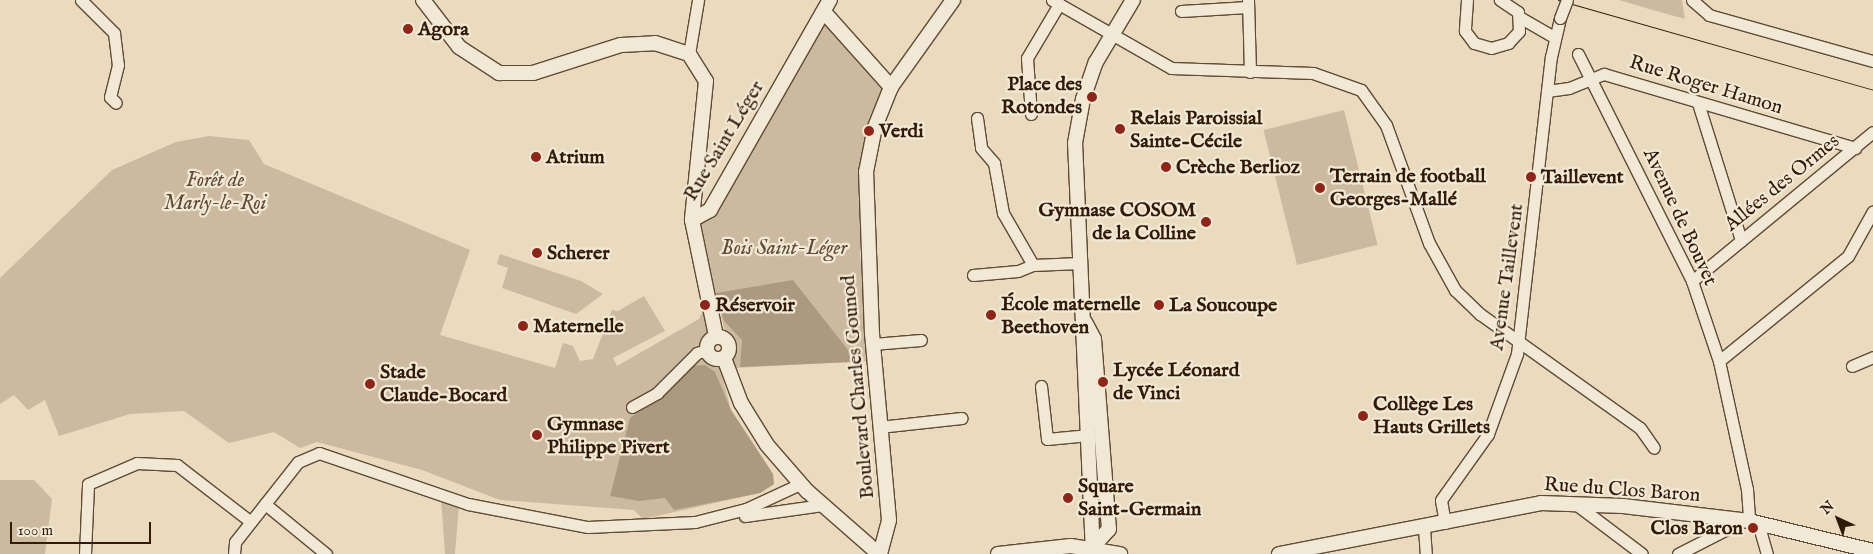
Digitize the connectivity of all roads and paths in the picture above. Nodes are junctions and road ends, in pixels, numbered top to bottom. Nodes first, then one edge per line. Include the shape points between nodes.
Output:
1 (81, 0) edge
2 (423, 0) edge
3 (698, 0) edge
4 (953, 0) edge
5 (1133, 0) edge
6 (1467, 0) edge
7 (1500, 0) edge
8 (1567, 0) edge
9 (1692, 0) edge
10 (1056, 2) edge
11 (1218, 4) edge
12 (1248, 4) edge
13 (827, 6) edge
14 (1181, 11) dead end
15 (1521, 18) junction
16 (1110, 37) junction
17 (1554, 37) junction
18 (689, 54) junction
19 (1578, 54) dead end
20 (1873, 61) edge
21 (1250, 72) junction
22 (1591, 78) junction
23 (891, 87) junction
24 (1547, 91) junction
25 (116, 103) dead end
26 (1698, 103) junction
27 (1031, 114) dead end
28 (977, 118) dead end
29 (1873, 132) edge
30 (1855, 148) junction
31 (1873, 211) edge
32 (692, 220) junction
33 (1741, 240) junction
34 (1080, 263) junction
35 (1033, 264) junction
36 (973, 275) dead end
37 (1692, 281) junction
38 (1085, 322) junction
39 (716, 336) junction
40 (921, 340) dead end
41 (1519, 342) junction
42 (873, 344) junction
43 (702, 352) junction
44 (1873, 357) edge
45 (724, 358) junction
46 (1719, 361) junction
47 (1852, 366) dead end
48 (1041, 386) dead end
49 (632, 407) dead end
50 (962, 418) dead end
51 (879, 426) junction
52 (1089, 435) junction
53 (1654, 448) dead end
54 (800, 484) junction
55 (265, 504) junction
56 (822, 505) junction
57 (1577, 505) junction
58 (736, 518) dead end
59 (1733, 519) junction
60 (251, 522) junction
61 (1754, 522) junction
62 (1445, 523) junction
63 (1424, 528) junction
64 (1099, 538) edge
65 (1066, 550) edge
66 (1330, 551) edge
67 (1873, 551) edge
68 (85, 554) edge
69 (234, 554) edge
70 (326, 554) edge
71 (879, 554) edge
72 (998, 554) edge
73 (1122, 554) edge
74 (1279, 554) edge
75 (1426, 554) edge
76 (1642, 554) edge
77 (1678, 554) edge
78 (1767, 554) edge

1 - 25 street via 114,33 118,65 110,97
2 - 18 street via 459,47 499,73 533,73 621,45 655,43
3 - 18 street
4 - 23 street, Boulevard Charles Gounod
5 - 16 street
6 - 15 street via 1465,31 1474,43 1491,48 1508,43 1519,31
7 - 15 street
8 - 17 street, Avenue Taillevent, bridge
9 - 20 street via 1709,15
10 - 16 street
10 - 27 street via 1027,58
11 - 12 street
11 - 14 street
12 - 21 street
13 - 23 street
13 - 32 street, Rue Saint Léger via 710,210
15 - 17 street
16 - 21 street via 1171,68
16 - 34 street via 1096,62 1078,122 1074,172
17 - 24 street, Avenue Taillevent
18 - 32 street via 706,81 707,100
19 - 22 street, Avenue de Bouvet
21 - 41 street via 1313,73 1361,90 1386,125 1442,269 1480,314
22 - 24 street, Rue Roger Hamon via 1569,88
22 - 26 street, Rue Roger Hamon via 1604,74
22 - 37 street, Avenue de Bouvet
23 - 42 street, Boulevard Charles Gounod via 875,127 866,172 864,214
24 - 41 street, Avenue Taillevent
26 - 30 street, Rue Roger Hamon
26 - 33 street
28 - 35 street via 981,148 994,163 1003,213
29 - 30 street, Allées des Ormes
30 - 33 street, Allées des Ormes
31 - 46 street via 1848,256
32 - 39 street, Rue Saint Léger
33 - 37 street, Allées des Ormes
34 - 35 street
34 - 38 street
35 - 36 street via 1018,271
37 - 46 street, Avenue de Bouvet
38 - 52 street via 1081,340
38 - 64 street via 1094,339
39 - 43 street
39 - 45 street, Rue Saint Léger via 729,342
40 - 42 street
41 - 53 street via 1640,428
41 - 62 street, Avenue Taillevent via 1507,390 1488,434 1442,500
42 - 51 street, Boulevard Charles Gounod
43 - 45 street via 714,358
43 - 49 street via 657,394
44 - 47 street
45 - 54 street, Rue Saint Léger via 741,403 767,445
46 - 61 street, Avenue de Bouvet
48 - 52 street via 1046,439
50 - 51 street
51 - 71 street, Boulevard Charles Gounod via 888,520
52 - 64 street
54 - 55 street via 746,509 695,522 588,526 468,504 319,453 298,462
54 - 56 street, Rue Saint Léger
55 - 60 street
55 - 70 street
56 - 58 street
56 - 71 street, Rue Saint Léger
57 - 59 street, Rue du Clos Baron
57 - 62 street, Rue du Clos Baron via 1513,507
57 - 76 street
59 - 61 street, Rue du Clos Baron
59 - 77 street via 1729,528
60 - 68 street via 177,465 137,463 88,484
60 - 69 street via 235,542
61 - 67 street, Rue du Clos Baron
61 - 78 street, Avenue de Bouvet
62 - 63 street, Rue du Clos Baron
63 - 66 street, Rue du Clos Baron
63 - 75 street
64 - 65 street
64 - 65 street
64 - 73 street
64 - 73 street
65 - 72 street
66 - 74 street, Rue du Clos Baron

